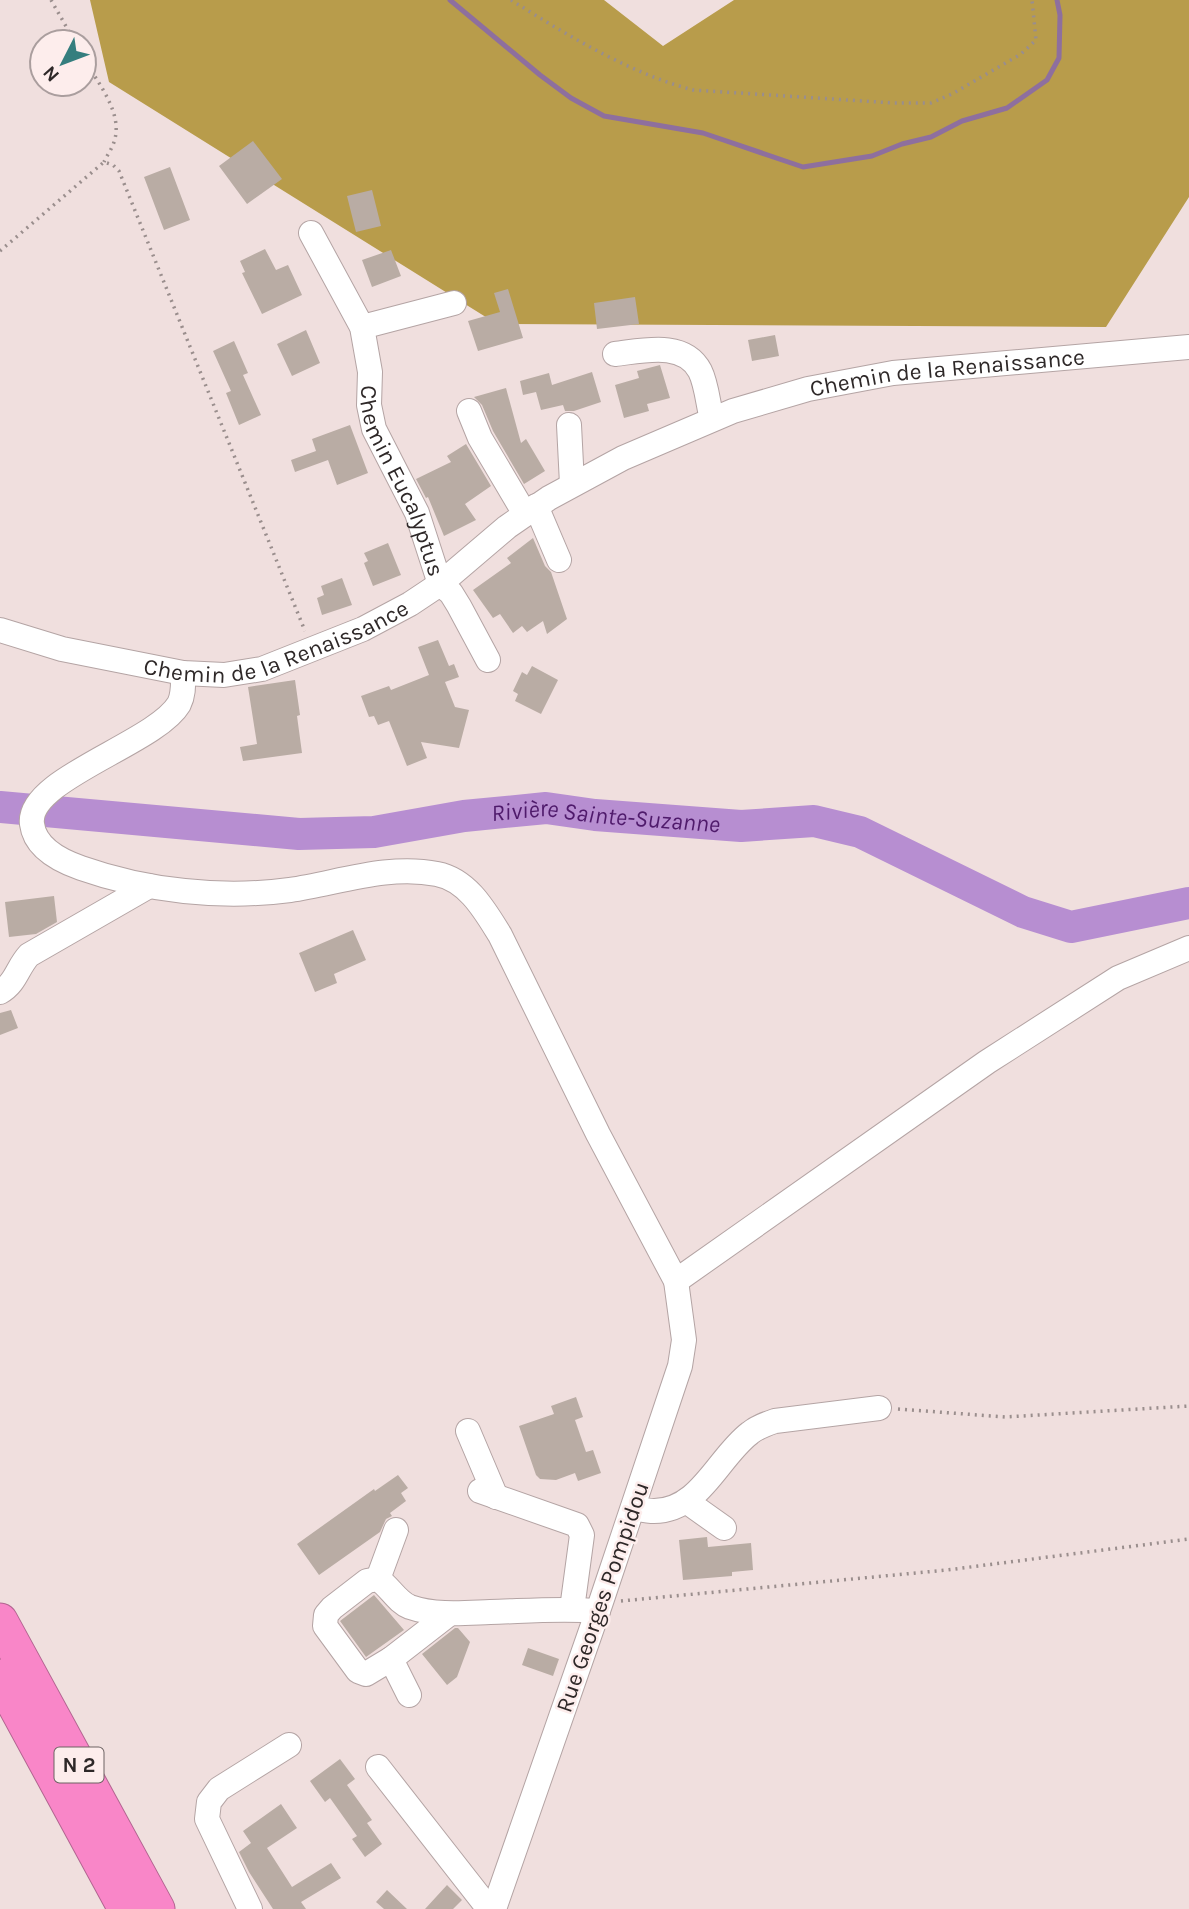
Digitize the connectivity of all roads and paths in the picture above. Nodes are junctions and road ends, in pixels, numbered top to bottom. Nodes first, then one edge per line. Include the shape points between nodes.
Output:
1 (51, 0) edge
2 (511, 0) edge
3 (1032, 0) edge
4 (67, 28) edge
5 (98, 84) edge
6 (104, 162) junction
7 (312, 233) dead end
8 (0, 251) edge
9 (454, 303) dead end
10 (362, 327) junction
11 (1189, 347) edge
12 (615, 354) dead end
13 (469, 411) dead end
14 (712, 419) junction
15 (569, 425) dead end
16 (572, 484) junction
17 (531, 510) junction
18 (559, 560) dead end
19 (440, 584) junction
20 (0, 630) edge
21 (312, 650) junction
22 (488, 660) dead end
23 (183, 673) junction
24 (149, 886) junction
25 (1189, 947) edge
26 (0, 992) edge
27 (676, 1281) junction
28 (1189, 1406) edge
29 (879, 1408) joint
30 (468, 1431) dead end
31 (686, 1501) junction
32 (633, 1508) junction
33 (724, 1528) dead end
34 (396, 1530) dead end
35 (1189, 1539) edge
36 (378, 1578) junction
37 (600, 1607) junction
38 (572, 1609) junction
39 (449, 1614) junction
40 (0, 1621) edge
41 (391, 1659) junction
42 (0, 1677) edge
43 (409, 1695) dead end
44 (289, 1745) dead end
45 (378, 1767) dead end
46 (126, 1909) edge
47 (158, 1909) edge
48 (250, 1909) edge
49 (489, 1909) edge
50 (494, 1909) edge

1 - 4 path
2 - 3 path via 617,59 682,87 931,103 1021,54 1036,40
5 - 6 path via 117,126
6 - 8 path
6 - 21 path via 118,172
7 - 10 street, Chemin Eucalyptus
9 - 10 street
10 - 19 street, Chemin Eucalyptus via 370,372 370,417 417,513
11 - 14 street, Chemin de la Renaissance via 893,373 780,395
12 - 14 street via 655,349 681,354 700,372
13 - 17 street via 480,438
14 - 16 street, Chemin de la Renaissance
15 - 16 street
16 - 17 street, Chemin de la Renaissance
17 - 18 street
17 - 19 street, Chemin de la Renaissance
19 - 21 street, Chemin de la Renaissance via 363,629
19 - 22 street, Chemin Eucalyptus via 451,593
20 - 23 street, Chemin de la Renaissance via 62,649
21 - 23 street, Chemin de la Renaissance via 243,673
23 - 24 street via 180,703 162,723 47,793 35,807 31,822 42,844 64,861 109,878
24 - 26 street via 29,955 14,981
24 - 27 street via 235,893 289,890 410,871 439,874 461,885 500,935 597,1134
25 - 27 street via 1118,978 987,1062
27 - 32 street, Rue Georges Pompidou via 684,1340 680,1366
28 - 29 path via 1005,1417
29 - 31 street via 762,1426 738,1444
30 - 38 street via 488,1494 577,1525 582,1535
31 - 32 street via 654,1511
31 - 33 street
32 - 37 street, Rue Georges Pompidou
34 - 36 street
35 - 37 path
36 - 39 street via 411,1607
36 - 41 street via 332,1608 325,1626 358,1671 366,1674
37 - 38 street
37 - 50 street, Rue Georges Pompidou
38 - 39 street
39 - 41 street
40 - 47 highway, N 2
41 - 43 street
42 - 46 highway, N 2
44 - 48 street via 219,1789 209,1801 207,1819
45 - 49 street

